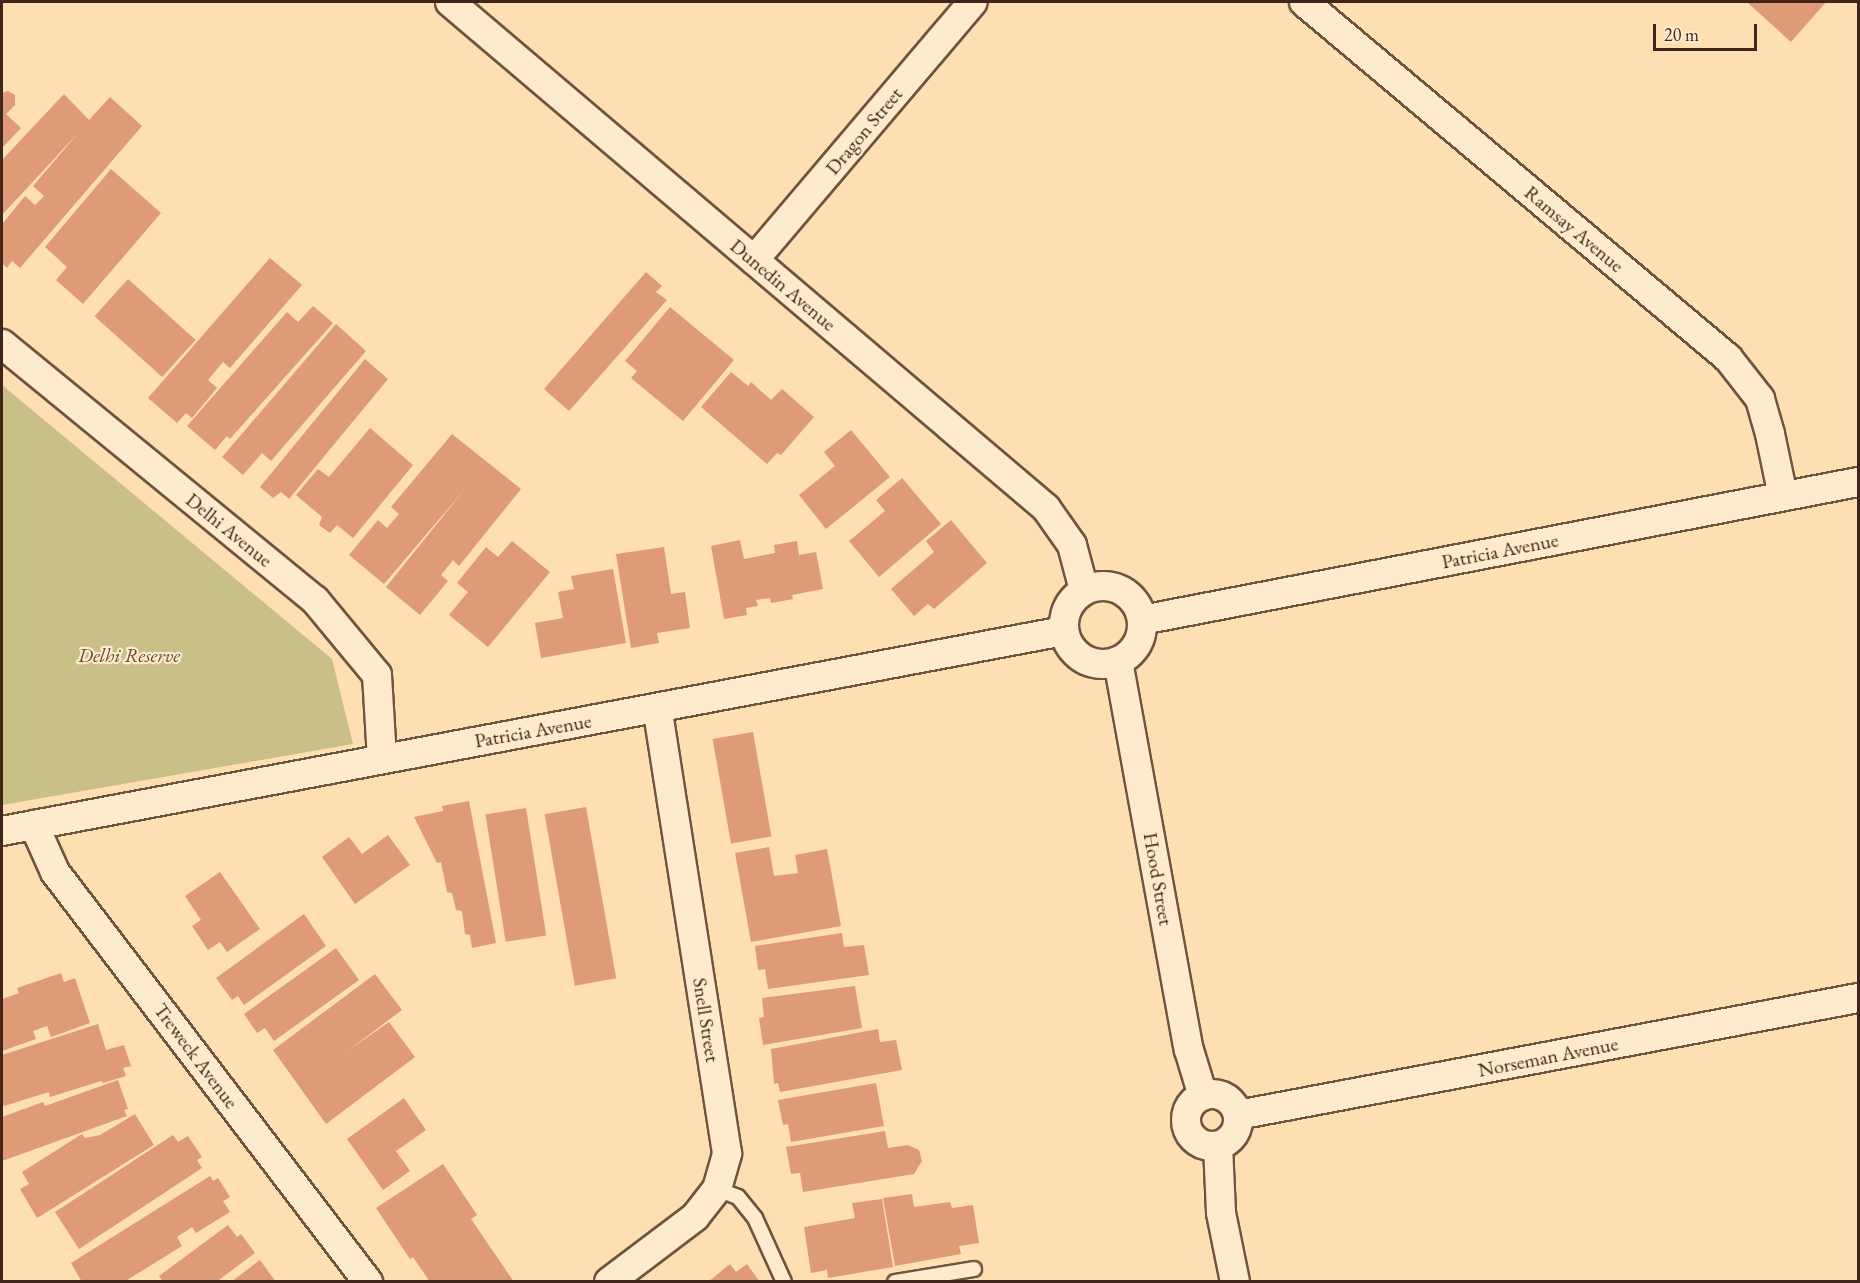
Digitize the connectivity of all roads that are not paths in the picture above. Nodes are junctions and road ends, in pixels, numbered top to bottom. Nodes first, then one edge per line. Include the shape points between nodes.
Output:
1 (450, 2) edge
2 (973, 2) edge
3 (1304, 2) edge
4 (754, 260) junction
5 (2, 344) edge
6 (1858, 482) edge
7 (1783, 496) junction
8 (1084, 590) junction
9 (1142, 620) junction
10 (1064, 631) junction
11 (1118, 661) junction
12 (657, 708) junction
13 (382, 759) junction
14 (34, 825) junction
15 (2, 831) edge
16 (1858, 998) edge
17 (1203, 1096) junction
18 (1238, 1115) junction
19 (1218, 1146) junction
20 (717, 1189) junction
21 (974, 1269) dead end
22 (368, 1281) edge
23 (609, 1281) edge
24 (784, 1281) edge
25 (895, 1281) edge
26 (1235, 1281) edge

1 - 4 street, Dunedin Avenue
2 - 4 street, Dragon Street
3 - 7 street, Ramsay Avenue via 1728,358 1760,399
4 - 8 street, Dunedin Avenue via 1046,508 1072,545
5 - 13 street, Delhi Avenue via 315,600 377,675
6 - 7 street, Patricia Avenue
7 - 9 street, Patricia Avenue
8 - 9 street via 1099,585 1116,588 1133,600
8 - 10 street via 1066,610
9 - 11 street via 1141,636 1133,651
10 - 11 street via 1071,648 1081,658 1098,664
10 - 12 street, Patricia Avenue
11 - 17 street, Hood Street via 1189,1050
12 - 13 street, Patricia Avenue
12 - 20 street, Snell Street via 727,1153
13 - 14 street, Patricia Avenue
14 - 15 street, Patricia Avenue
14 - 22 street, Treweck Avenue via 55,872
16 - 18 street, Norseman Avenue
17 - 18 street via 1221,1096 1230,1101
17 - 19 street via 1187,1112 1187,1128 1195,1141
18 - 19 street via 1235,1133
19 - 26 street via 1221,1213
20 - 23 street, Snell Street via 695,1217
20 - 24 lane via 738,1197 755,1218
21 - 25 lane

